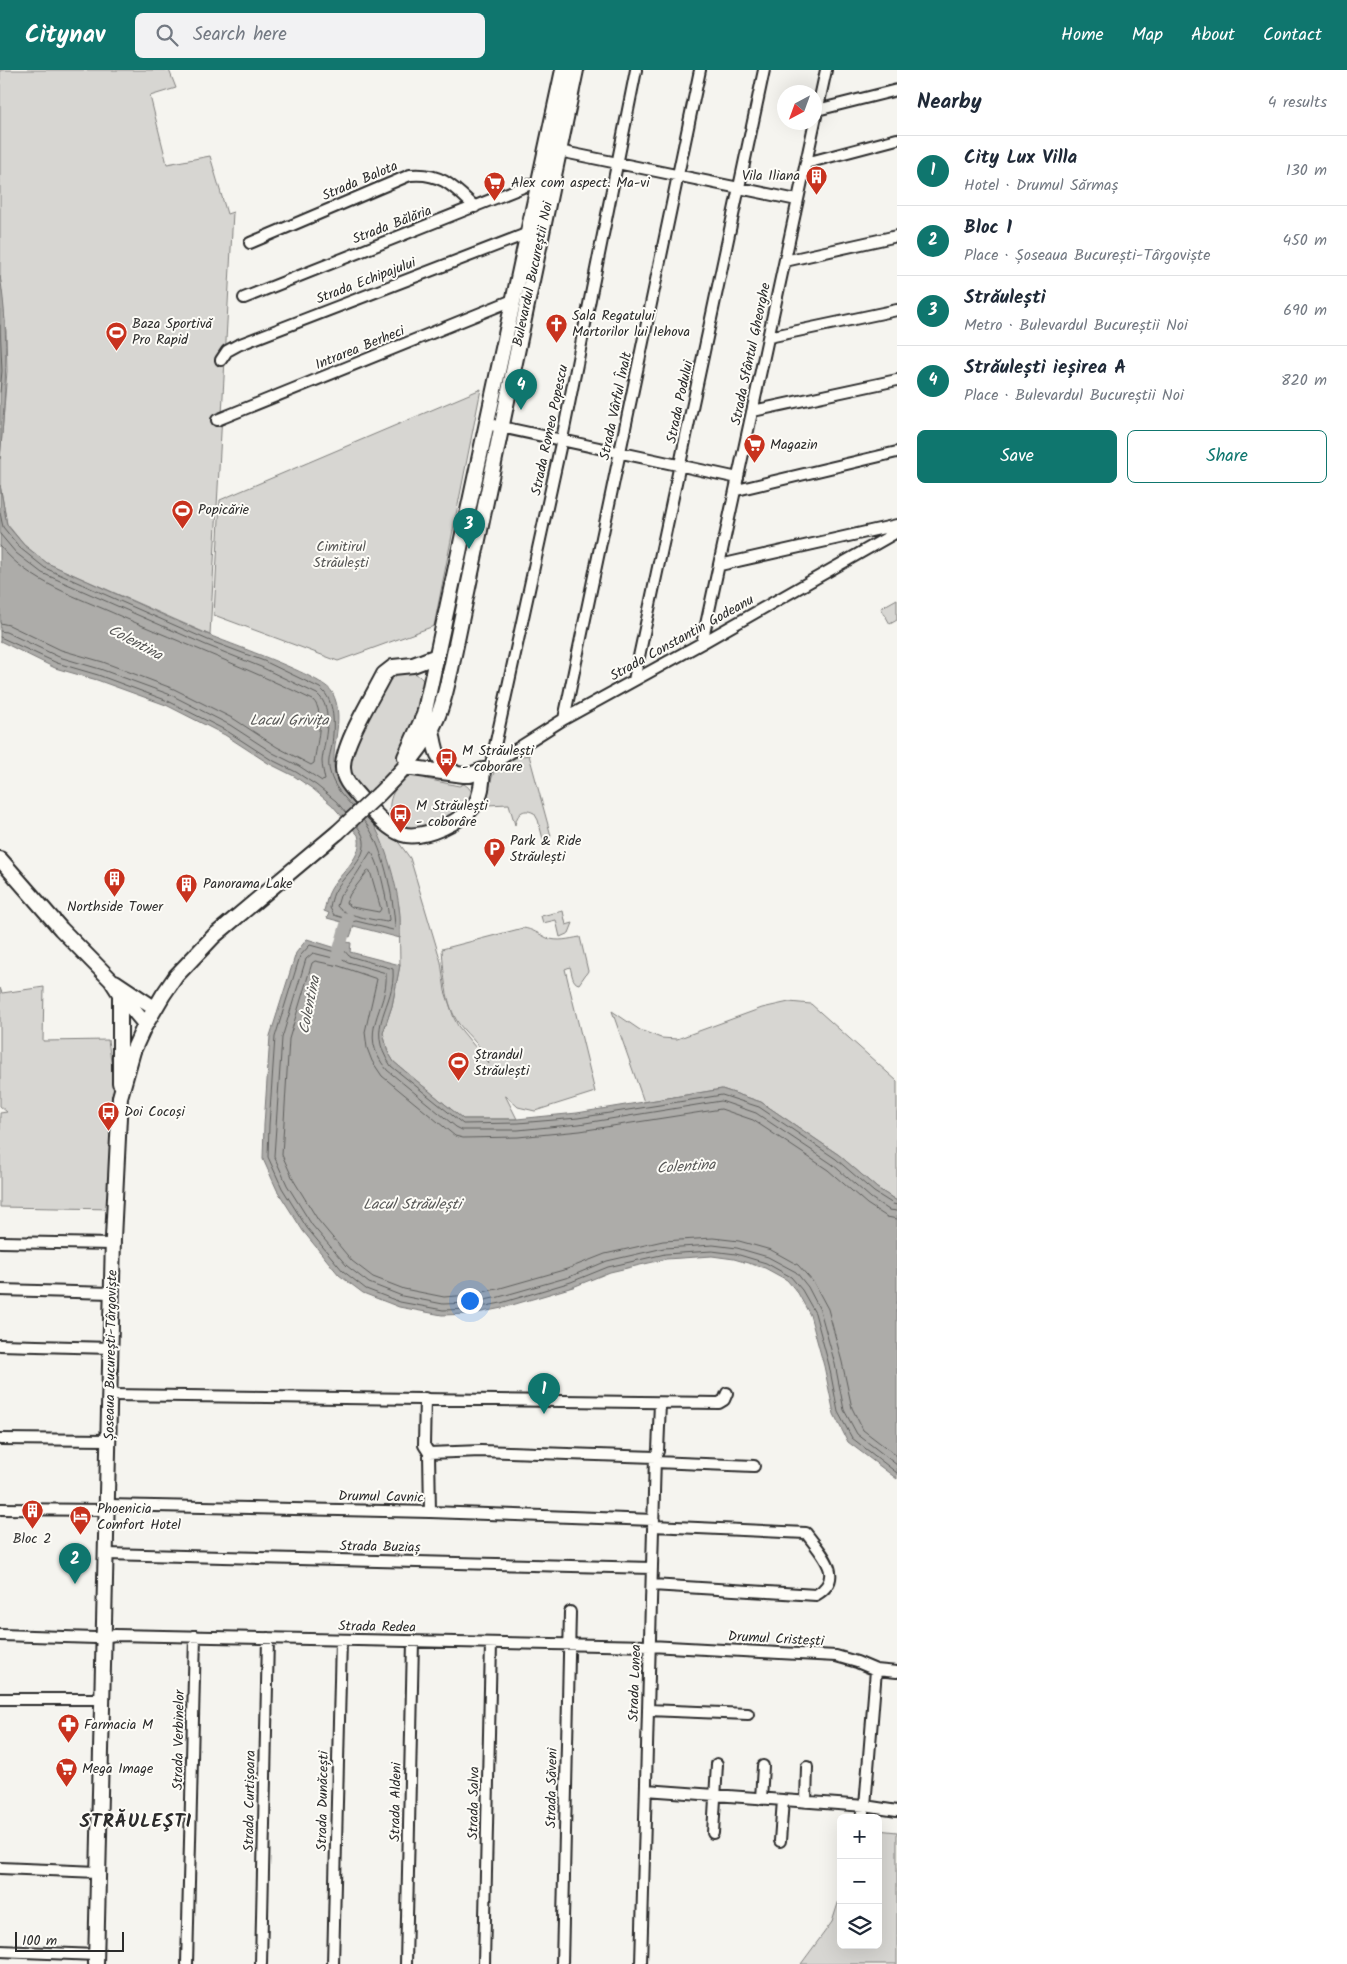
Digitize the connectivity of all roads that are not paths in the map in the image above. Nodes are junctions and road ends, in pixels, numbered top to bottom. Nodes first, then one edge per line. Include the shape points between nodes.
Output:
1 (563, 70) edge
2 (576, 70) edge
3 (636, 70) edge
4 (700, 70) edge
5 (764, 70) edge
6 (826, 70) edge
7 (822, 88) edge
8 (897, 90) edge
9 (822, 109) edge
10 (813, 130) edge
11 (897, 140) edge
12 (559, 151) junction
13 (618, 162) junction
14 (806, 163) junction
15 (678, 175) junction
16 (537, 185) junction
17 (552, 186) junction
18 (739, 188) junction
19 (797, 200) junction
20 (475, 207) junction
21 (526, 234) junction
22 (897, 236) edge
23 (250, 243) dead end
24 (785, 261) junction
25 (244, 298) dead end
26 (513, 300) junction
27 (897, 310) edge
28 (769, 337) junction
29 (221, 360) dead end
30 (897, 380) edge
31 (754, 411) junction
32 (217, 420) dead end
33 (487, 424) junction
34 (502, 427) junction
35 (562, 441) junction
36 (897, 452) edge
37 (621, 454) junction
38 (680, 467) junction
39 (738, 478) junction
40 (736, 490) junction
41 (897, 525) edge
42 (897, 532) edge
43 (720, 565) junction
44 (702, 643) junction
45 (437, 656) junction
46 (413, 665) junction
47 (634, 680) junction
48 (432, 682) junction
49 (564, 719) junction
50 (432, 729) junction
51 (487, 767) junction
52 (405, 768) junction
53 (458, 775) junction
54 (384, 789) junction
55 (338, 832) joint
56 (0, 859) edge
57 (111, 980) junction
58 (120, 994) junction
59 (154, 1008) junction
60 (145, 1024) junction
61 (120, 1097) junction
62 (0, 1242) edge
63 (113, 1244) junction
64 (0, 1290) edge
65 (112, 1293) junction
66 (0, 1345) edge
67 (111, 1348) junction
68 (726, 1393) dead end
69 (110, 1395) junction
70 (424, 1398) junction
71 (660, 1403) junction
72 (0, 1439) edge
73 (109, 1440) junction
74 (428, 1453) junction
75 (655, 1460) junction
76 (754, 1466) dead end
77 (107, 1508) junction
78 (0, 1510) edge
79 (430, 1512) junction
80 (654, 1523) junction
81 (106, 1554) junction
82 (652, 1568) junction
83 (652, 1585) junction
84 (570, 1612) dead end
85 (0, 1635) edge
86 (104, 1636) junction
87 (195, 1636) junction
88 (268, 1638) junction
89 (341, 1640) junction
90 (413, 1641) junction
91 (491, 1643) junction
92 (569, 1645) junction
93 (650, 1646) junction
94 (876, 1670) junction
95 (897, 1672) edge
96 (0, 1699) edge
97 (103, 1699) junction
98 (648, 1710) junction
99 (748, 1714) dead end
100 (717, 1764) dead end
101 (763, 1766) dead end
102 (807, 1768) dead end
103 (646, 1790) junction
104 (716, 1796) junction
105 (761, 1799) junction
106 (783, 1800) junction
107 (806, 1802) junction
108 (865, 1806) junction
109 (897, 1811) edge
110 (862, 1814) edge
111 (713, 1833) dead end
112 (780, 1841) dead end
113 (0, 1868) edge
114 (98, 1872) junction
115 (0, 1951) edge
116 (96, 1959) edge
117 (187, 1964) edge
118 (260, 1964) edge
119 (333, 1964) edge
120 (406, 1964) edge
121 (484, 1964) edge
122 (562, 1964) edge
123 (641, 1964) edge

1 - 16 main road, Bulevardul Bucureștii Noi
2 - 12 main road, Bulevardul Bucureștii Noi
3 - 13 street, Strada Romeo Popescu
4 - 15 street, Strada Vârful Înalt
5 - 18 street, Strada Podului
6 - 7 street, Strada Sfântul Gheorghe
8 - 9 street
10 - 14 street, Strada Sfântul Gheorghe
11 - 14 street
12 - 13 street
12 - 17 main road, Bulevardul Bucureștii Noi
13 - 15 street
13 - 35 street, Strada Romeo Popescu
14 - 19 street, Strada Sfântul Gheorghe
15 - 18 street
15 - 37 street, Strada Vârful Înalt
16 - 17 street, Strada Bălăria
16 - 20 street, Strada Bălăria
16 - 21 main road, Bulevardul Bucureștii Noi
17 - 34 main road, Bulevardul Bucureștii Noi
18 - 19 street
18 - 38 street, Strada Podului
19 - 24 street, Strada Sfântul Gheorghe
20 - 23 street, Strada Balota via 442,179 410,175
20 - 25 street, Strada Bălăria
21 - 26 main road, Bulevardul Bucureștii Noi
21 - 29 street, Strada Echipajului via 238,345 227,351
22 - 24 street
24 - 28 street, Strada Sfântul Gheorghe
26 - 32 street, Intrarea Berheci
26 - 33 main road, Bulevardul Bucureștii Noi
27 - 28 street
28 - 31 street, Strada Sfântul Gheorghe
30 - 31 street
31 - 39 street, Strada Sfântul Gheorghe
33 - 34 street
33 - 45 main road, Bulevardul Bucureștii Noi
34 - 35 street
34 - 50 main road, Bulevardul Bucureștii Noi via 451,669
35 - 37 street
35 - 51 street, Strada Romeo Popescu
36 - 40 street
37 - 38 street
37 - 49 street, Strada Vârful Înalt
38 - 39 street
38 - 47 street, Strada Podului
39 - 40 street, Strada Sfântul Gheorghe
40 - 43 street, Strada Sfântul Gheorghe
41 - 43 street
42 - 44 street, Strada Constantin Godeanu
43 - 44 street, Strada Sfântul Gheorghe
44 - 47 street, Strada Constantin Godeanu
45 - 46 main road
45 - 48 main road, Bulevardul Bucureștii Noi
46 - 48 main road
46 - 51 main road via 393,667 384,674 346,752 343,769 350,786 392,828 404,834 421,836 432,833 473,808
47 - 49 street, Strada Constantin Godeanu
48 - 54 main road, Bulevardul Bucureștii Noi via 419,729 398,771
49 - 51 street, Strada Constantin Godeanu
50 - 52 main road, Bulevardul Bucureștii Noi
50 - 53 main road via 440,761
51 - 53 main road via 470,775
52 - 53 main road
52 - 54 main road, Bulevardul Bucureștii Noi
54 - 55 main road, Bulevardul Bucureștii Noi, bridge
55 - 59 main road, Șoseaua București-Târgoviște via 200,949
56 - 57 main road
57 - 58 main road
57 - 59 main road
58 - 60 main road
58 - 61 main road
59 - 60 main road, Șoseaua București-Târgoviște
60 - 61 main road, Șoseaua București-Târgoviște
61 - 63 main road, Șoseaua București-Târgoviște
62 - 63 street
63 - 65 main road, Șoseaua București-Târgoviște
64 - 65 street
65 - 67 main road, Șoseaua București-Târgoviște
66 - 67 street
67 - 69 main road, Șoseaua București-Târgoviște
68 - 71 street via 719,1403
69 - 70 street
69 - 73 main road, Șoseaua București-Târgoviște
70 - 71 street
70 - 74 street via 424,1445
71 - 75 street, Strada Lonea
72 - 73 street
73 - 77 main road, Șoseaua București-Târgoviște
74 - 75 street via 481,1451
74 - 79 street
75 - 76 street
75 - 80 street, Strada Lonea
77 - 78 street, Drumul Cavnic
77 - 79 street, Drumul Cavnic
77 - 81 main road, Șoseaua București-Târgoviște
79 - 80 street, Drumul Cavnic
80 - 82 street, Strada Lonea
80 - 83 street, Drumul Cavnic via 806,1533 828,1563 830,1571 829,1583 816,1595
81 - 82 street, Strada Buziaș
81 - 86 main road, Șoseaua București-Târgoviște
82 - 83 street, Strada Lonea
83 - 93 street, Strada Lonea
84 - 92 street, Strada Săveni
85 - 86 street, Strada Redea
86 - 87 street, Strada Redea
86 - 97 main road, Șoseaua București-Târgoviște
87 - 88 street, Strada Redea
87 - 117 street, Strada Verbinelor
88 - 89 street, Strada Redea
88 - 118 street, Strada Curtișoara
89 - 90 street, Strada Redea
89 - 119 street, Strada Dunăcești
90 - 91 street, Strada Redea
90 - 120 street, Strada Aldeni
91 - 92 street, Strada Redea
91 - 121 street, Strada Salva
92 - 93 street, Strada Redea
92 - 122 street, Strada Săveni
93 - 94 street, Drumul Cristești via 836,1656
93 - 98 street, Strada Lonea
94 - 95 street, Drumul Cristești
94 - 108 street
96 - 97 street
97 - 114 main road, Șoseaua București-Târgoviște
98 - 99 street
98 - 103 street, Strada Lonea
100 - 104 street
101 - 105 street
102 - 107 street
103 - 104 street
103 - 123 street, Strada Lonea
104 - 105 street
104 - 111 street
105 - 106 street
106 - 107 street
106 - 112 street
107 - 108 street
108 - 109 street
108 - 110 street
113 - 114 street
114 - 116 main road, Șoseaua București-Târgoviște
115 - 116 street

